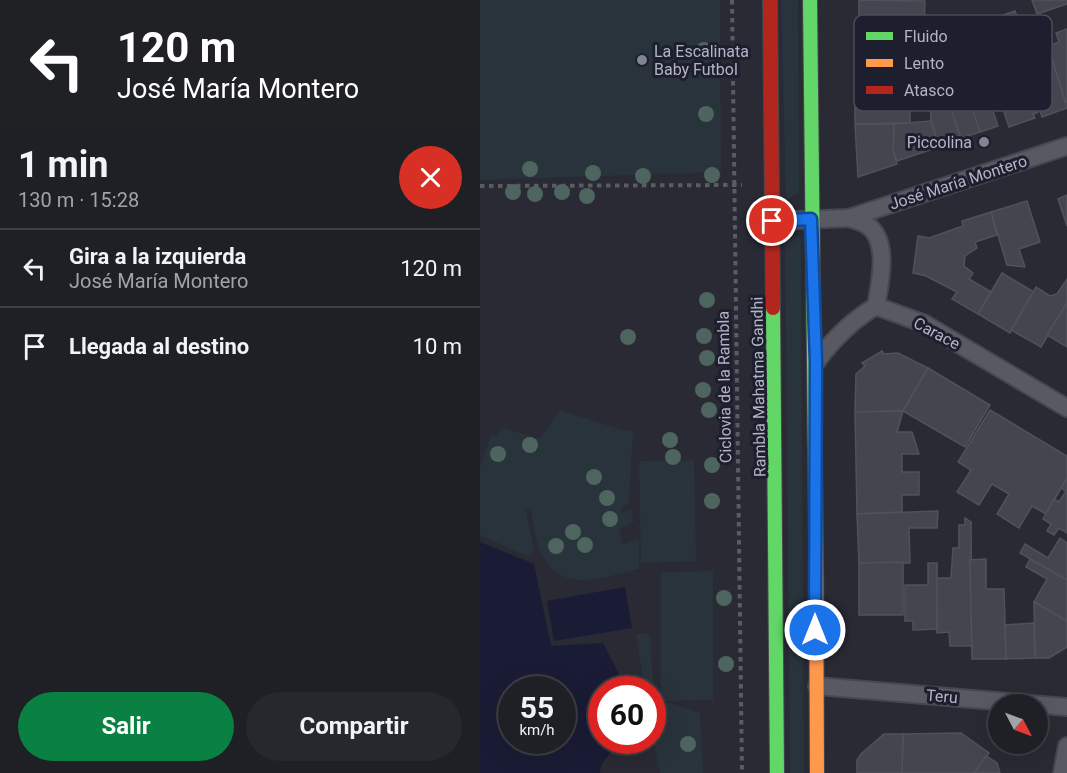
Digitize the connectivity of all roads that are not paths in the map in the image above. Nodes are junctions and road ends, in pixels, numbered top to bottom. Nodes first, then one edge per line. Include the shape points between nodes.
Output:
1 (770, 0) edge
2 (810, 0) edge
3 (1067, 146) edge
4 (849, 218) junction
5 (811, 219) junction
6 (772, 221) junction
7 (876, 306) junction
8 (816, 362) junction
9 (1067, 408) edge
10 (817, 686) junction
11 (1067, 707) edge
12 (1067, 746) edge
13 (777, 773) edge
14 (817, 773) edge
15 (1062, 773) edge

1 - 6 main road, Rambla Mahatma Gandhi
2 - 5 main road
3 - 4 street, José María Montero
4 - 5 street, José María Montero
4 - 7 street via 868,226 876,236 881,278
5 - 6 street, José María Montero
5 - 8 main road
6 - 13 main road, Rambla Mahatma Gandhi
7 - 8 street via 848,325
7 - 9 street, Carace via 925,324
8 - 10 main road
10 - 11 street, Teru
10 - 14 main road
12 - 15 street

